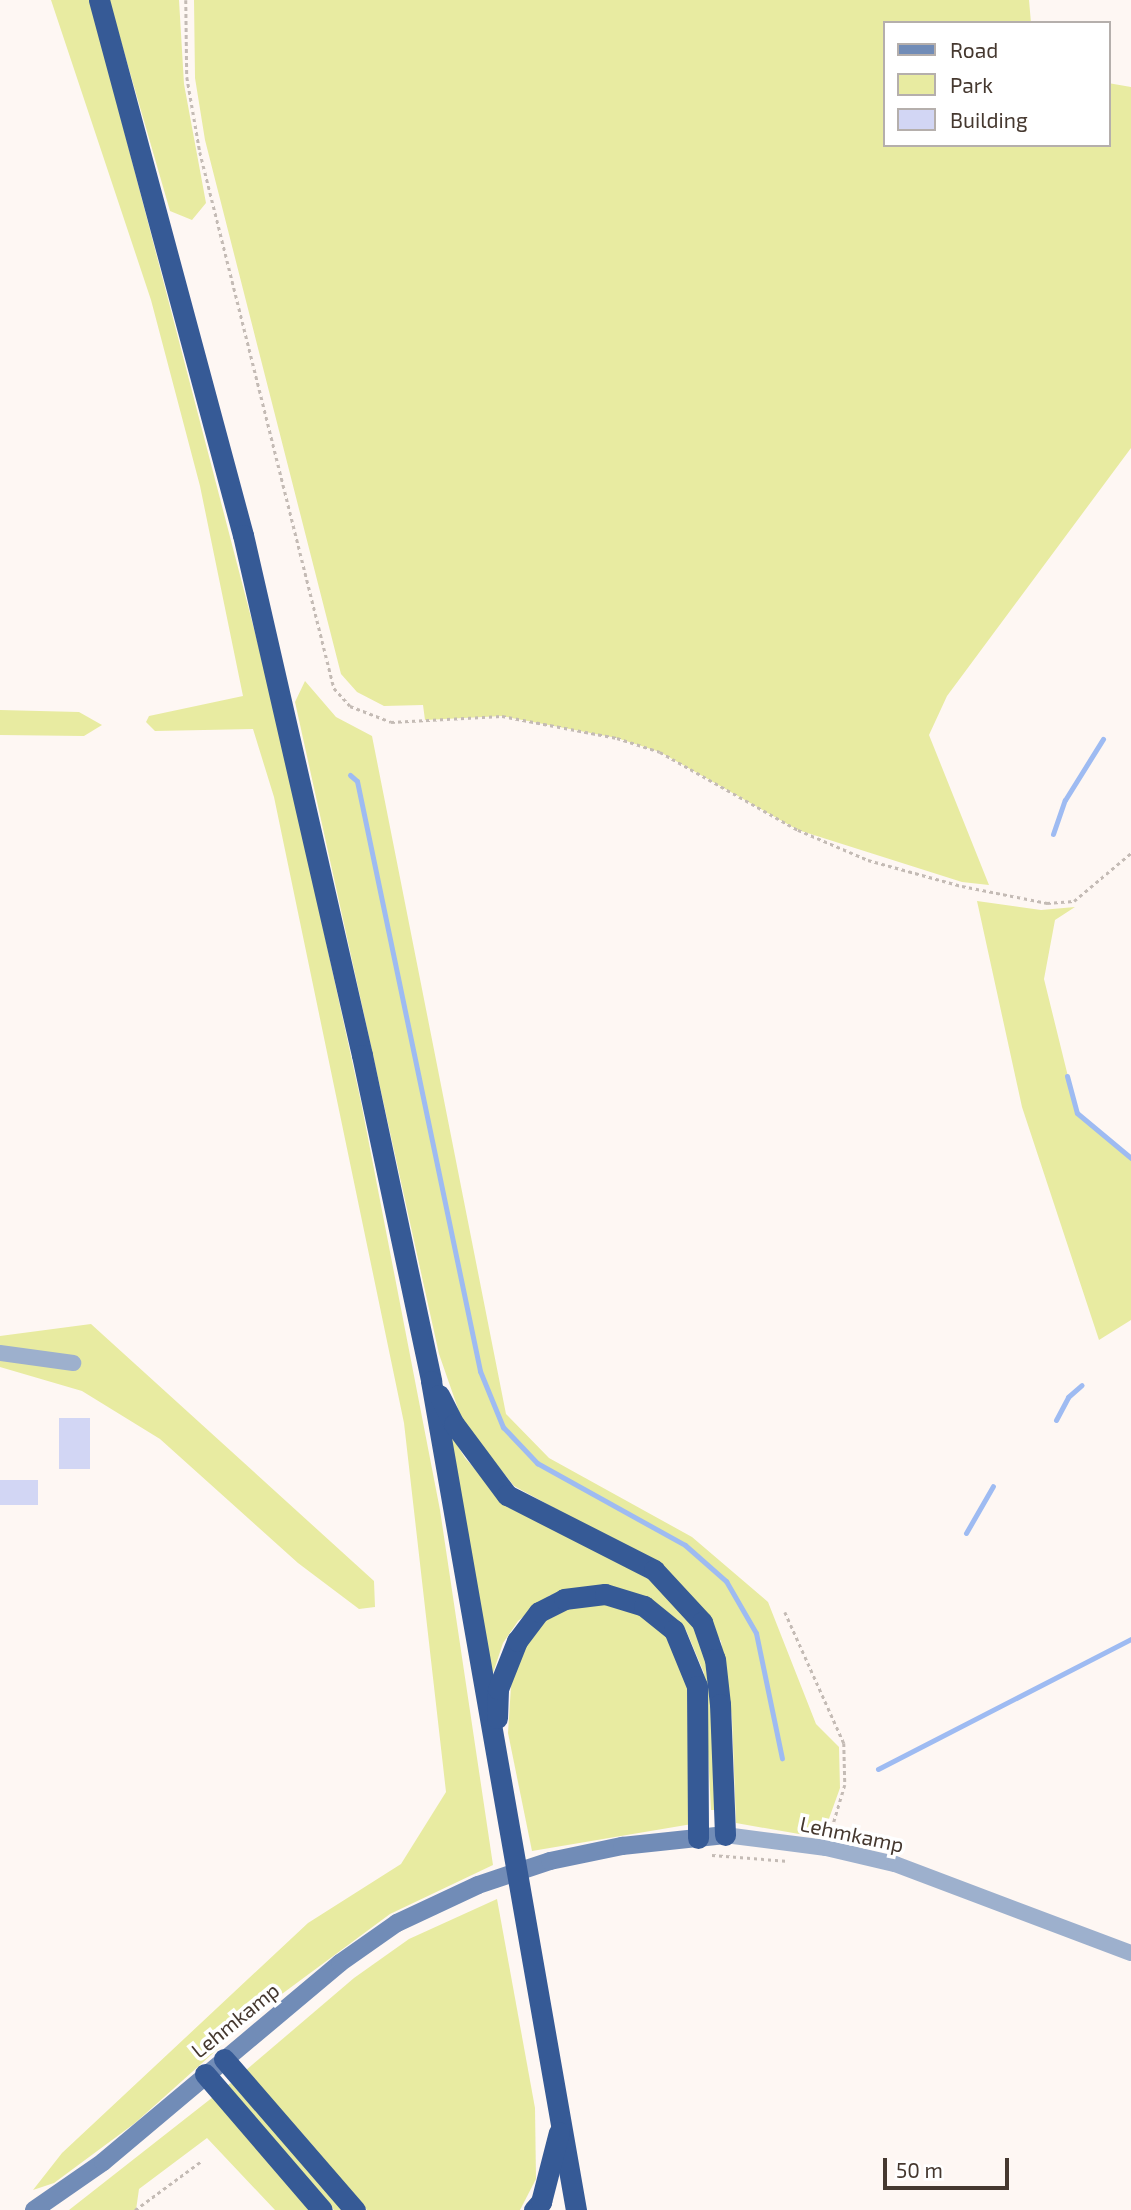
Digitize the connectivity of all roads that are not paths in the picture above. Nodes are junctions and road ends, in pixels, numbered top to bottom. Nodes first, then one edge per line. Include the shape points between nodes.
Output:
1 (99, 0) edge
2 (0, 1353) edge
3 (73, 1363) dead end
4 (432, 1381) junction
5 (495, 1759) junction
6 (725, 1835) junction
7 (702, 1847) junction
8 (1131, 1953) edge
9 (224, 2059) junction
10 (205, 2074) junction
11 (560, 2127) junction
12 (34, 2210) edge
13 (322, 2210) edge
14 (355, 2210) edge
15 (534, 2210) edge
16 (576, 2210) edge

1 - 4 highway via 243,536
2 - 3 street
4 - 5 highway
4 - 6 highway via 454,1424 507,1495 654,1570 702,1622 715,1659 719,1693
5 - 7 highway via 498,1689 517,1641 539,1612 564,1599 605,1594 644,1606 674,1630 698,1686
5 - 11 highway
6 - 7 street, Lehmkamp
6 - 8 street, Lehmkamp via 826,1849 965,1888
7 - 9 street, Lehmkamp via 622,1846 550,1861 478,1885 397,1923 340,1963
9 - 10 street, Lehmkamp
9 - 14 highway
10 - 12 street, Lehmkamp via 103,2162
10 - 13 highway
11 - 15 highway via 541,2202
11 - 16 highway

